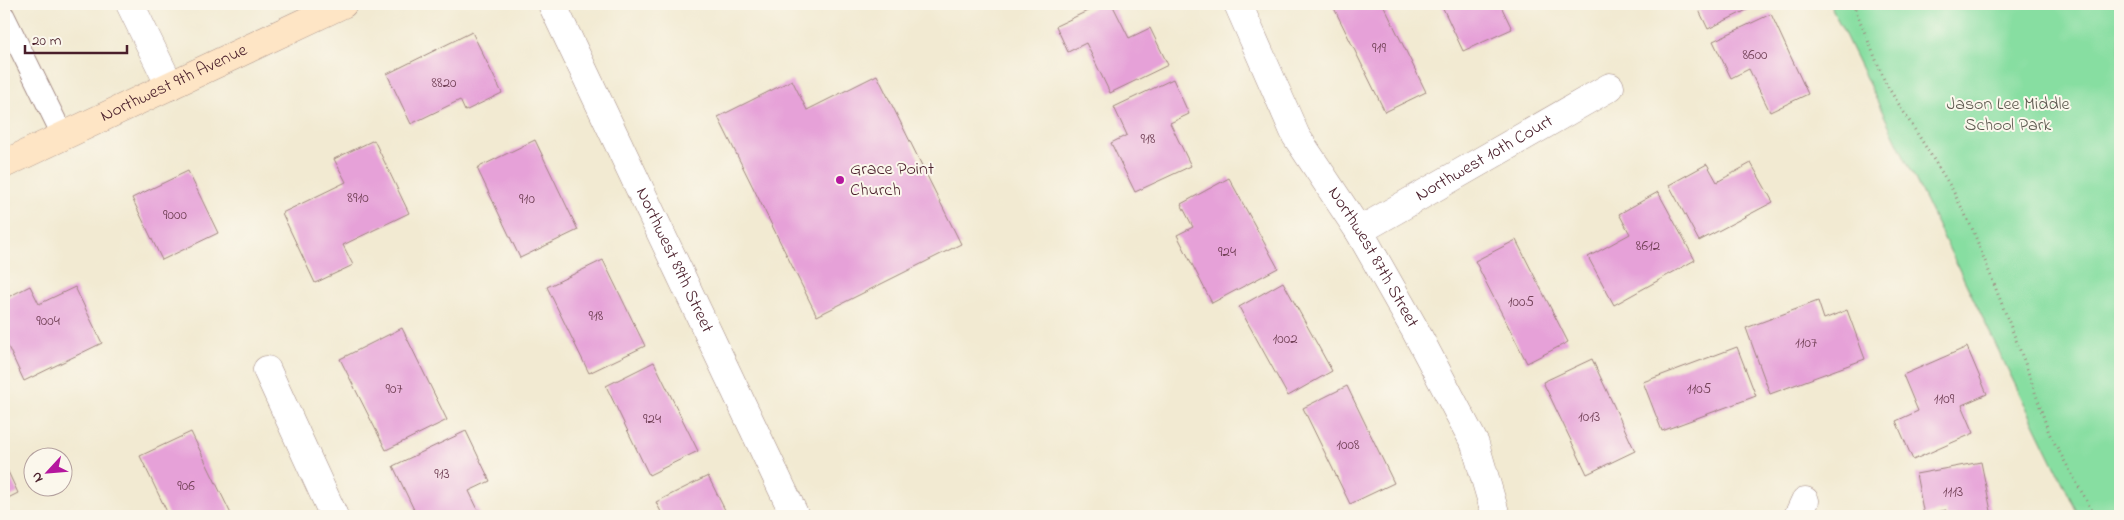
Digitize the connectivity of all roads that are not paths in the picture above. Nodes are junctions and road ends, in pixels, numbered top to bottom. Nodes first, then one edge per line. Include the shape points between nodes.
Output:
1 (130, 4) edge
2 (343, 4) edge
3 (552, 4) edge
4 (1238, 4) edge
5 (4, 16) edge
6 (170, 86) junction
7 (1610, 87) dead end
8 (63, 136) junction
9 (4, 164) edge
10 (1359, 231) junction
11 (266, 370) dead end
12 (334, 516) edge
13 (795, 516) edge
14 (1496, 516) edge

1 - 6 street
2 - 6 street, Northwest 9th Avenue
3 - 13 street, Northwest 89th Street
4 - 10 street, Northwest 87th Street via 1296,136
5 - 8 lane
6 - 8 street, Northwest 9th Avenue
7 - 10 street, Northwest 10th Court
8 - 9 street, Northwest 9th Avenue
10 - 14 street, Northwest 87th Street via 1475,444
11 - 12 street

